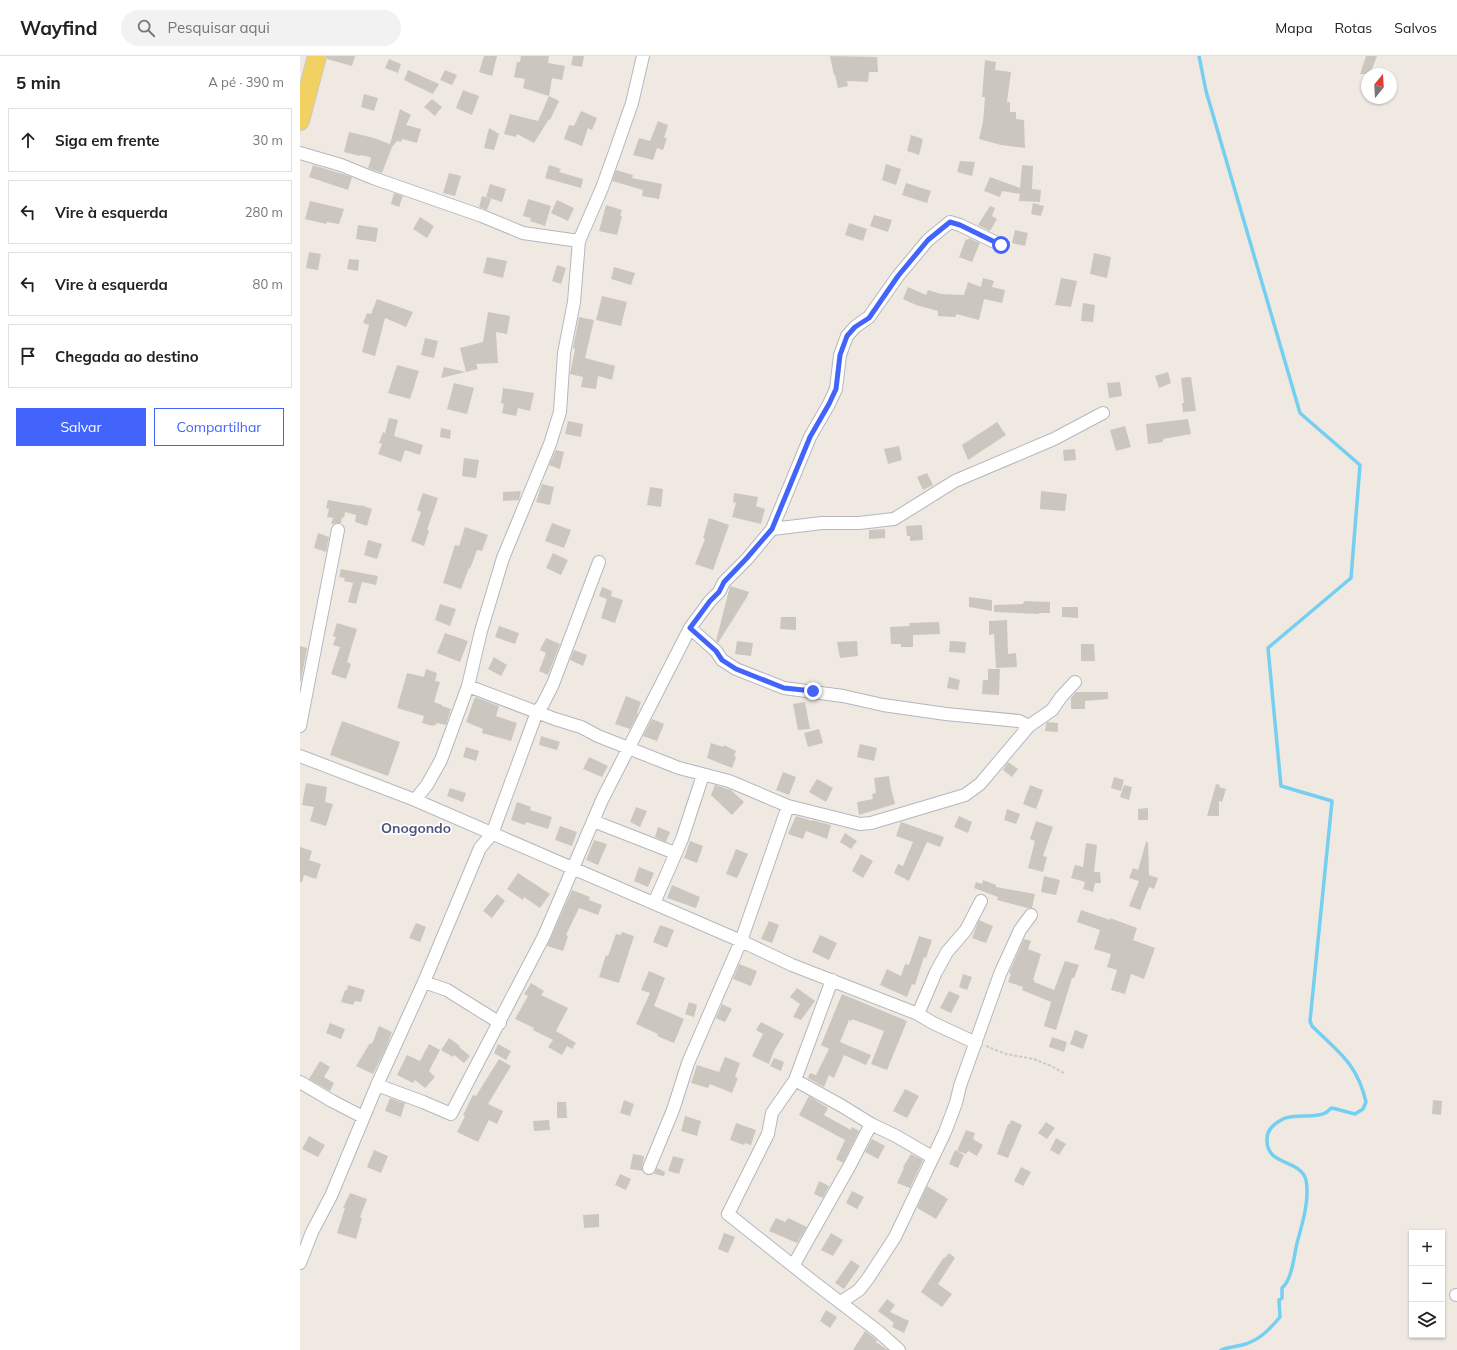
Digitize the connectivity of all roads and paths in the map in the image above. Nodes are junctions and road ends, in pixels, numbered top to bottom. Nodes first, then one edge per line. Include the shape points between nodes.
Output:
1 (317, 56) edge
2 (643, 56) edge
3 (300, 121) edge
4 (300, 153) edge
5 (579, 241) junction
6 (1001, 245) dead end
7 (1103, 413) dead end
8 (772, 529) junction
9 (338, 530) dead end
10 (599, 562) dead end
11 (690, 628) junction
12 (1075, 682) dead end
13 (468, 686) junction
14 (536, 712) junction
15 (300, 726) edge
16 (1029, 726) junction
17 (628, 748) junction
18 (300, 756) edge
19 (703, 775) junction
20 (415, 800) junction
21 (788, 806) junction
22 (593, 821) junction
23 (492, 834) junction
24 (675, 853) junction
25 (574, 868) junction
26 (981, 901) dead end
27 (654, 903) junction
28 (1031, 914) dead end
29 (741, 941) junction
30 (832, 980) junction
31 (424, 982) junction
32 (918, 1014) junction
33 (500, 1023) junction
34 (976, 1043) junction
35 (1064, 1073) dead end
36 (794, 1080) junction
37 (300, 1082) edge
38 (376, 1085) junction
39 (363, 1117) junction
40 (871, 1124) junction
41 (932, 1157) junction
42 (648, 1168) dead end
43 (300, 1263) edge
44 (793, 1266) junction
45 (841, 1302) junction
46 (899, 1350) edge

1 - 3 main road
2 - 5 street via 632,102 618,143
4 - 5 street via 341,165 523,233
5 - 13 street via 574,302 564,353 560,412 550,444 503,558
6 - 8 street via 950,222 928,240 898,276 869,318 847,336 840,355 836,389 810,437
7 - 8 street via 1054,439 955,481 894,519
8 - 11 street via 724,582
9 - 15 street
10 - 14 street via 553,684
11 - 16 street via 716,651 722,660 736,669 784,688 946,714 1019,721
11 - 17 street
12 - 16 street via 1052,710
13 - 14 street
13 - 20 street via 440,760 427,785
14 - 17 street via 581,727
14 - 23 street
16 - 21 street via 995,768 965,795 860,824
17 - 19 street
17 - 22 street
18 - 20 street
19 - 21 street via 729,782
19 - 24 street
20 - 23 street
21 - 29 street
22 - 24 street
22 - 25 street
23 - 25 street
23 - 31 street via 480,848
24 - 27 street
25 - 27 street
25 - 33 street via 544,936
26 - 32 street via 966,930 947,952
27 - 29 street
28 - 34 street via 1020,930 1000,974
29 - 30 street
29 - 42 street via 688,1063 673,1110
30 - 32 street
30 - 36 street
31 - 33 street via 447,990
31 - 38 street
32 - 34 street
33 - 38 street via 451,1114
34 - 35 path via 1006,1054 1034,1059
34 - 41 street via 956,1103
36 - 40 street
36 - 44 street via 772,1113 768,1134 728,1214
37 - 39 street
38 - 39 street
39 - 43 street
40 - 41 street
40 - 44 street
41 - 45 street via 894,1237 869,1277 859,1290
44 - 45 street
45 - 46 street

